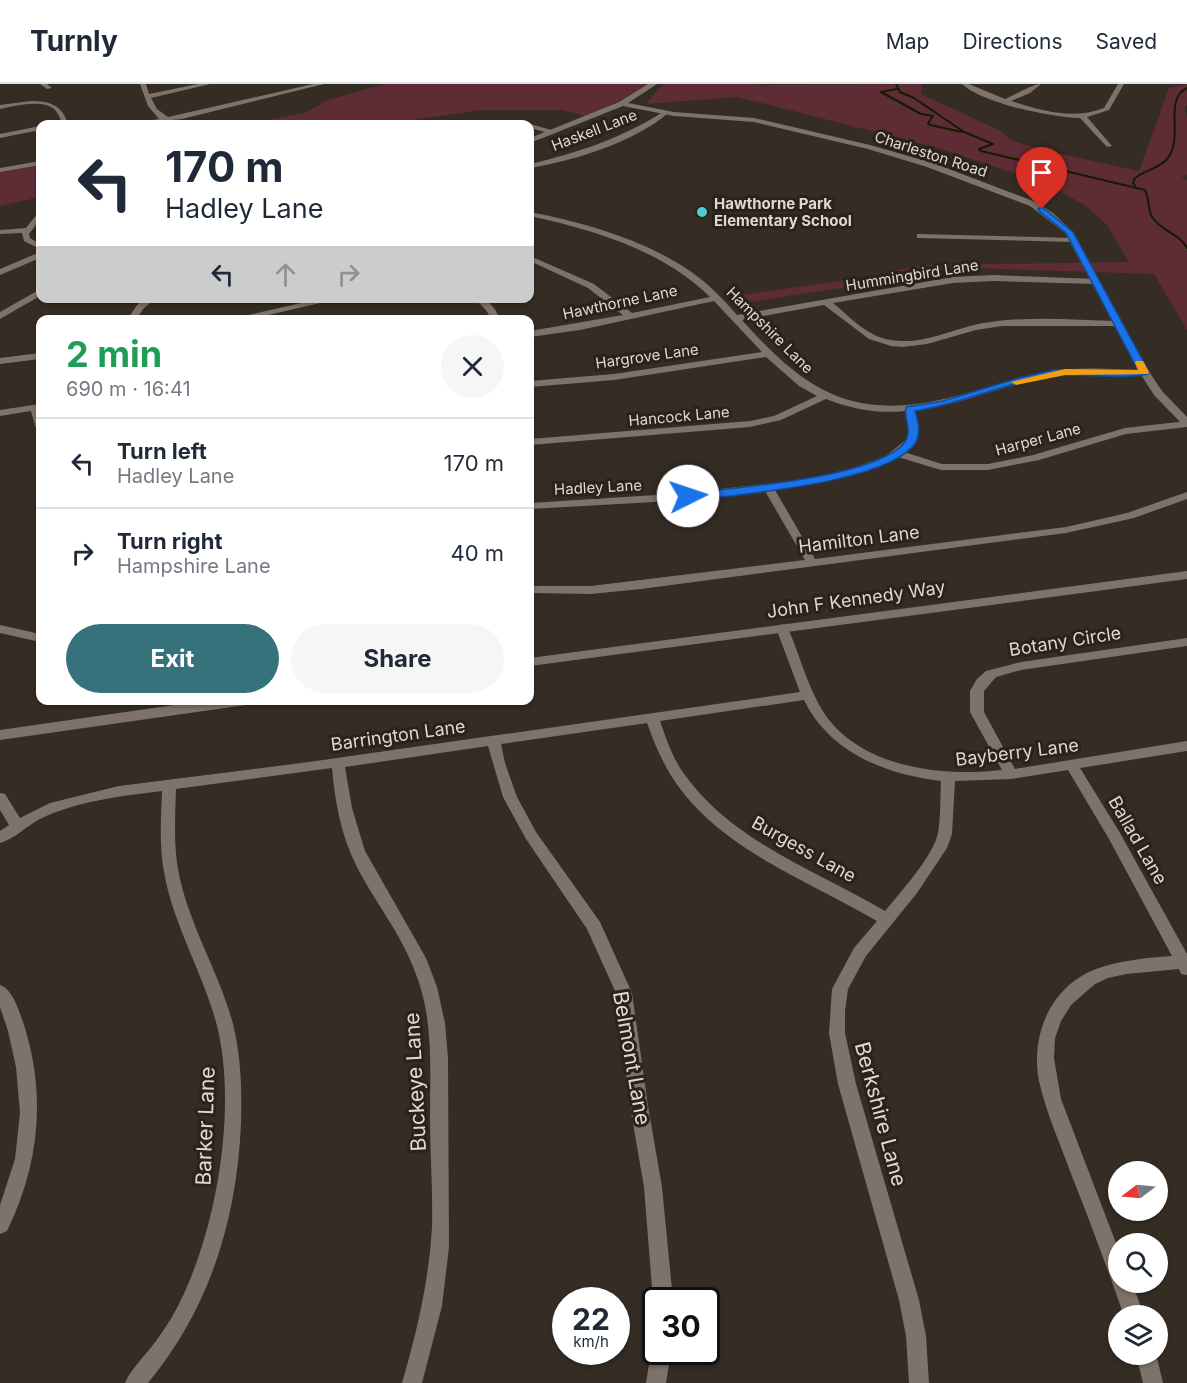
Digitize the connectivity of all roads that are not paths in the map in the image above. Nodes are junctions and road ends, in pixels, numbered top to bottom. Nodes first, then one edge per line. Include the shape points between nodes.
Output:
1 (143, 84) edge
2 (207, 84) edge
3 (321, 84) edge
4 (653, 84) edge
5 (965, 84) edge
6 (1038, 84) edge
7 (1121, 84) edge
8 (47, 88) edge
9 (636, 96) junction
10 (146, 97) junction
11 (1005, 101) junction
12 (36, 104) junction
13 (622, 104) junction
14 (0, 107) edge
15 (648, 109) junction
16 (665, 112) junction
17 (1081, 115) junction
18 (168, 119) junction
19 (63, 120) edge
20 (162, 120) edge
21 (534, 127) edge
22 (36, 129) edge
23 (553, 132) junction
24 (0, 136) edge
25 (534, 139) edge
26 (1109, 146) dead end
27 (36, 164) edge
28 (534, 165) edge
29 (0, 170) edge
30 (534, 215) edge
31 (36, 220) edge
32 (26, 231) junction
33 (0, 232) edge
34 (920, 236) dead end
35 (1074, 240) junction
36 (36, 245) edge
37 (36, 257) edge
38 (534, 260) edge
39 (0, 272) edge
40 (1095, 281) junction
41 (36, 295) edge
42 (716, 298) junction
43 (826, 302) junction
44 (145, 303) edge
45 (314, 303) edge
46 (484, 303) edge
47 (134, 315) edge
48 (255, 315) edge
49 (494, 315) edge
50 (0, 316) edge
51 (630, 316) junction
52 (735, 318) junction
53 (1119, 324) junction
54 (534, 333) edge
55 (769, 354) junction
56 (36, 357) edge
57 (0, 362) edge
58 (1144, 372) junction
59 (534, 384) edge
60 (825, 396) junction
61 (36, 408) edge
62 (910, 409) junction
63 (0, 413) edge
64 (1187, 423) edge
65 (534, 442) edge
66 (898, 454) junction
67 (769, 489) junction
68 (1187, 495) edge
69 (534, 506) edge
70 (812, 564) junction
71 (1187, 574) edge
72 (534, 590) edge
73 (782, 628) junction
74 (0, 629) edge
75 (36, 637) edge
76 (1187, 642) edge
77 (534, 661) edge
78 (809, 696) junction
79 (211, 705) edge
80 (652, 717) junction
81 (0, 735) edge
82 (493, 740) junction
83 (1187, 746) edge
84 (338, 763) junction
85 (1071, 765) junction
86 (1011, 774) junction
87 (948, 778) junction
88 (169, 785) junction
89 (0, 798) edge
90 (17, 825) junction
91 (0, 838) edge
92 (886, 919) junction
93 (1185, 965) edge
94 (0, 993) edge
95 (0, 1225) edge
96 (1108, 1246) edge
97 (662, 1287) edge
98 (659, 1365) edge
99 (1149, 1365) edge
100 (135, 1383) edge
101 (412, 1383) edge
102 (656, 1383) edge
103 (919, 1383) edge
104 (1153, 1383) edge

1 - 10 street
2 - 10 street
3 - 18 street
4 - 9 street
5 - 11 street
6 - 11 street
7 - 17 street via 1107,109
8 - 12 street via 47,98
9 - 13 street
9 - 15 street via 635,100
10 - 18 street via 159,116
11 - 17 street via 1040,112
12 - 14 street
12 - 19 street via 56,108
13 - 15 street, Charleston Road
13 - 23 street
15 - 16 street, Charleston Road
16 - 28 street, Haskell Lane via 640,128 584,151
16 - 35 street, Charleston Road via 754,120 908,158 1033,204 1064,226
17 - 26 street
18 - 20 street
21 - 23 street
22 - 24 street
23 - 25 street
27 - 29 street
30 - 42 street, Hampshire Lane via 575,224 661,258 689,274
31 - 32 street
32 - 33 street
32 - 36 street via 27,239
34 - 35 street
35 - 40 street, Charleston Road
37 - 39 street
38 - 51 street via 598,290
40 - 43 street, Hummingbird Lane via 966,279
40 - 53 street, Charleston Road
41 - 50 street
42 - 51 street, Hawthorne Lane
42 - 52 street, Hampshire Lane
43 - 52 street, Hummingbird Lane
43 - 53 street via 862,333 892,343 914,343 975,327 1010,323
44 - 47 street
45 - 48 street
46 - 49 street
51 - 54 street, Hawthorne Lane
52 - 55 street, Hampshire Lane
53 - 58 street, Charleston Road
55 - 59 street, Hargrove Lane via 629,375
55 - 60 street, Hampshire Lane via 800,382
56 - 57 street
58 - 62 street, Hampshire Lane via 1054,373 944,404
58 - 64 street, Charleston Road
60 - 62 street, Hampshire Lane via 859,406
60 - 65 street, Hancock Lane via 777,418 750,424
61 - 63 street
62 - 66 street via 914,435
64 - 66 street, Harper Lane via 1125,431 1035,458 987,467 940,467
66 - 67 street, Hadley Lane via 859,470
67 - 69 street, Hadley Lane
67 - 70 street
68 - 70 street, Hamilton Lane via 1130,516 1084,527
70 - 72 street, Hamilton Lane via 606,589
71 - 73 street, John F Kennedy Way
73 - 77 street, John F Kennedy Way
73 - 78 street, Bayberry Lane
74 - 75 street
76 - 86 street, Botany Circle via 1021,666 991,675 977,691 977,712
78 - 80 street, Barrington Lane
78 - 87 street, Bayberry Lane via 830,729 857,750 912,773
79 - 81 street
80 - 82 street, Barrington Lane
80 - 92 street, Burgess Lane via 678,776 709,811 771,856
82 - 84 street, Barrington Lane
82 - 97 street, Belmont Lane via 510,797 531,835 594,926 624,993 653,1187
83 - 85 street, Bayberry Lane
84 - 88 street, Barrington Lane
84 - 101 street, Buckeye Lane via 344,816 354,845 415,951 436,1013 441,1230 433,1296
85 - 86 street, Bayberry Lane
85 - 93 street, Ballad Lane
86 - 87 street, Bayberry Lane
87 - 92 street, Berkshire Lane via 945,834 940,848
88 - 90 street, Barrington Lane via 119,791 55,807
88 - 100 street, Barker Lane via 168,851 174,886 229,1045 232,1141 225,1195 201,1280 156,1358
89 - 90 street
90 - 91 street, Barrington Lane
92 - 103 street, Berkshire Lane via 860,952 840,989 837,1034 847,1084 909,1300
93 - 96 street via 1122,968 1087,981 1060,1006 1046,1041 1047,1083 1054,1107
94 - 95 street via 12,1016 25,1062 29,1117 26,1152
98 - 102 street
99 - 104 street

